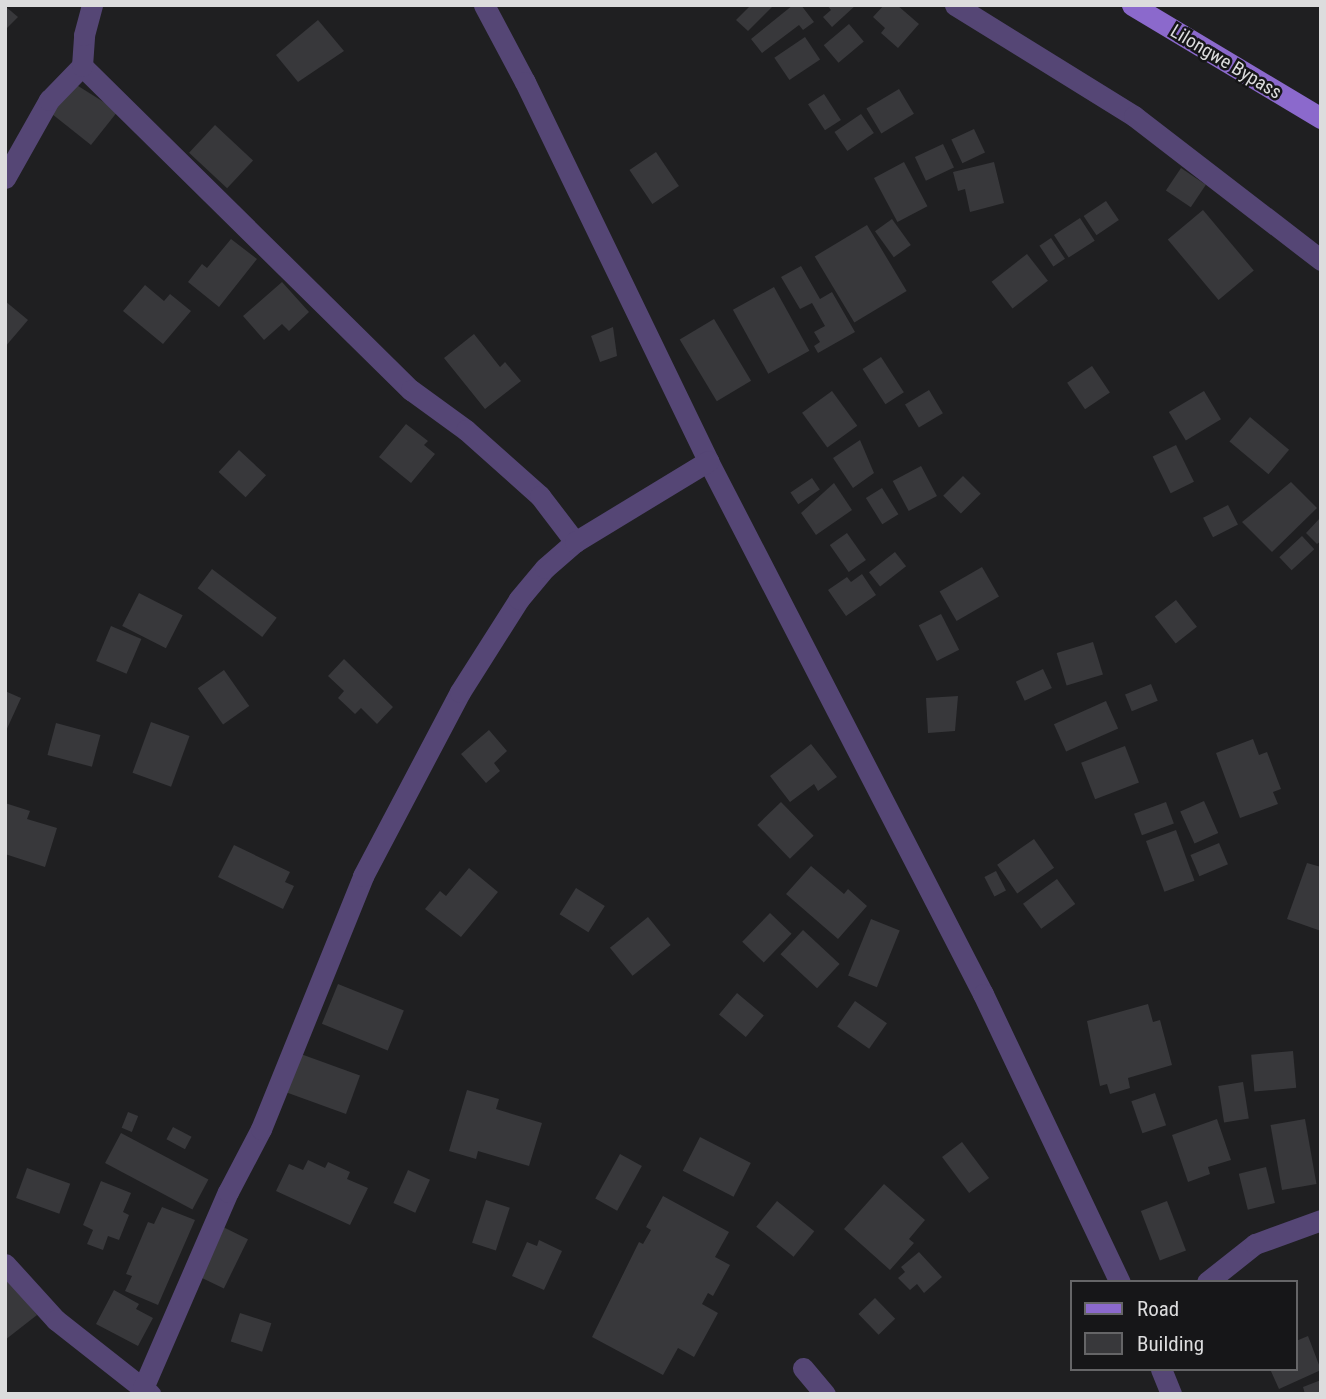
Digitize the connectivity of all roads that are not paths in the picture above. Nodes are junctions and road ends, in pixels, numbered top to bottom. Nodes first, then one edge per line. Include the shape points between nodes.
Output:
1 (92, 5) edge
2 (484, 5) edge
3 (956, 5) edge
4 (1132, 5) edge
5 (82, 66) junction
6 (1321, 118) edge
7 (5, 178) edge
8 (1321, 260) edge
9 (708, 461) junction
10 (575, 542) junction
11 (1321, 1220) edge
12 (5, 1264) edge
13 (1119, 1280) edge
14 (1210, 1280) edge
15 (803, 1368) dead end
16 (1162, 1371) edge
17 (146, 1391) edge
18 (825, 1394) edge
19 (1171, 1394) edge

1 - 5 street
2 - 9 street
3 - 8 street via 1134,116
4 - 6 main road, Lilongwe Bypass
5 - 7 street via 49,100
5 - 10 street via 411,390 540,496
9 - 10 street
9 - 13 street via 984,995
10 - 17 street via 519,598 460,692 369,863 261,1129 228,1192
11 - 14 street via 1255,1244
12 - 17 street via 56,1320
15 - 18 street
16 - 19 street

